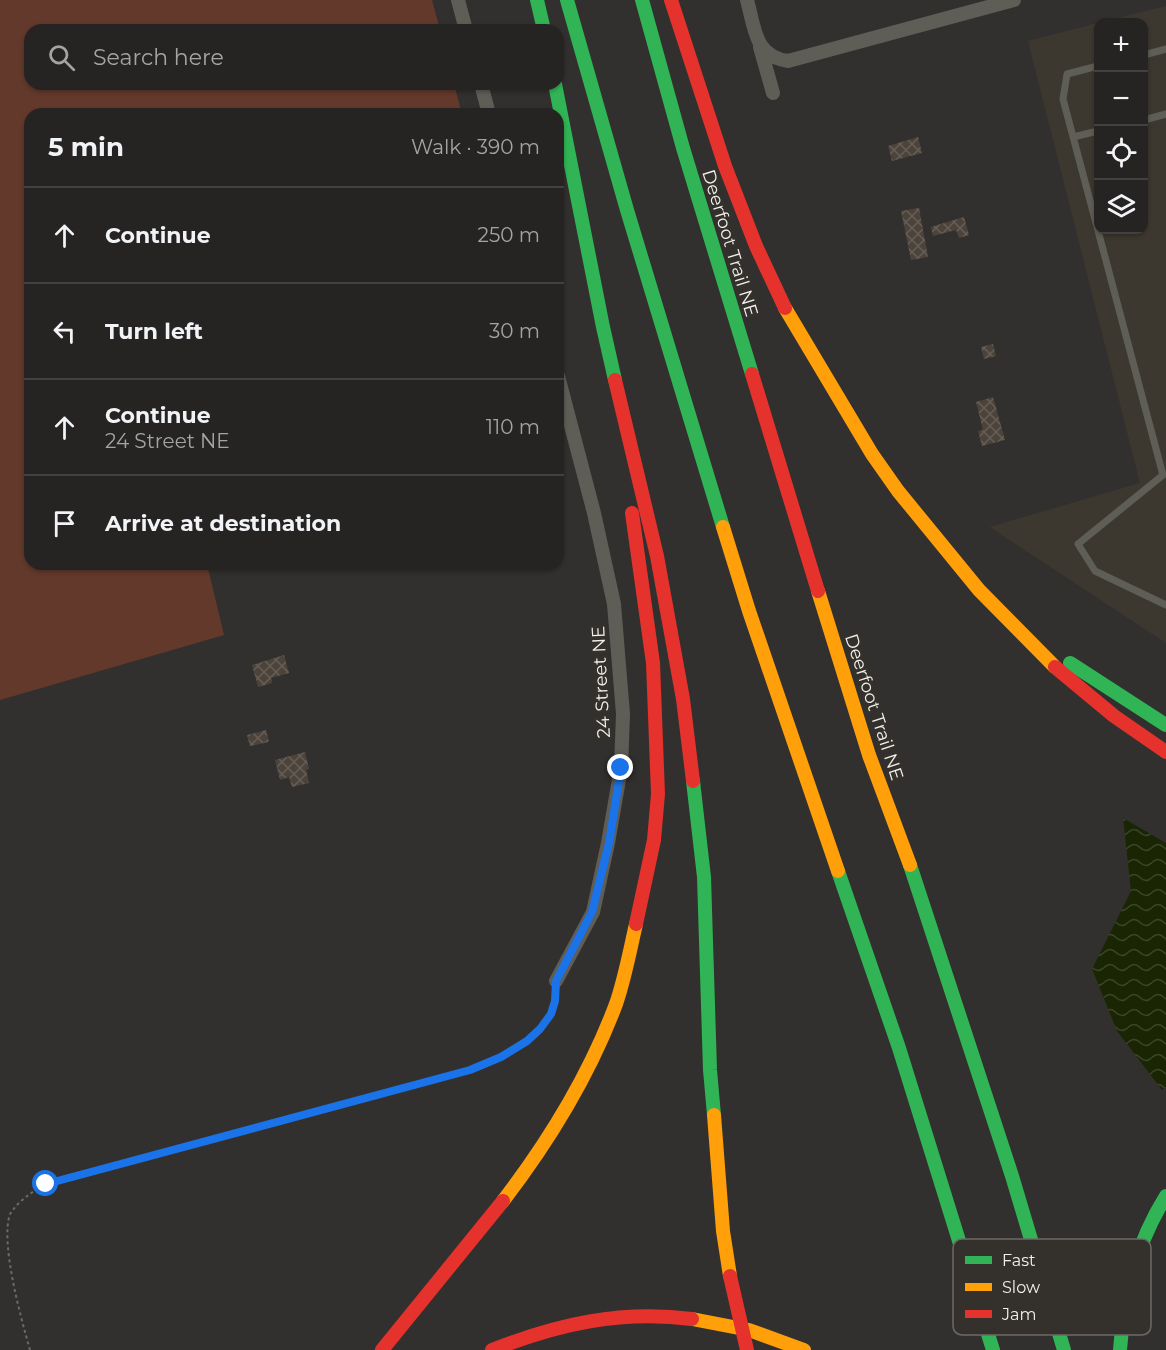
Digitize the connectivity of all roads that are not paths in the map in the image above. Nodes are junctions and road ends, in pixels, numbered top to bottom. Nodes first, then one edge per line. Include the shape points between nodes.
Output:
1 (458, 0) edge
2 (537, 0) edge
3 (567, 0) edge
4 (642, 0) edge
5 (671, 0) edge
6 (747, 0) edge
7 (1014, 0) edge
8 (464, 24) edge
9 (543, 24) edge
10 (759, 42) junction
11 (1166, 49) edge
12 (1148, 54) edge
13 (1094, 67) edge
14 (482, 90) edge
15 (556, 90) edge
16 (773, 93) dead end
17 (487, 108) edge
18 (560, 108) edge
19 (1166, 114) edge
20 (1148, 119) edge
21 (564, 130) edge
22 (1094, 132) edge
23 (1073, 137) junction
24 (603, 327) junction
25 (564, 399) edge
26 (979, 590) junction
27 (1166, 605) edge
28 (1166, 725) edge
29 (1166, 752) edge
30 (556, 981) road end
31 (1166, 1196) edge
32 (958, 1239) edge
33 (1031, 1239) edge
34 (1142, 1239) edge
35 (988, 1335) edge
36 (1060, 1335) edge
37 (1121, 1335) edge
38 (382, 1350) edge
39 (492, 1350) edge
40 (747, 1350) edge
41 (804, 1350) edge
42 (993, 1350) edge
43 (1064, 1350) edge
44 (1120, 1350) edge

1 - 8 street
2 - 9 highway
3 - 32 highway via 749,611 899,1048
4 - 33 highway, Deerfoot Trail NE via 833,643 915,879
5 - 26 highway via 740,206 789,317 872,454
6 - 10 street
7 - 10 street via 788,61 770,57
10 - 16 street
11 - 12 lane
13 - 23 lane via 1067,74 1063,99
14 - 17 street
15 - 18 highway
19 - 20 lane
21 - 24 highway
22 - 23 lane
23 - 27 lane via 1163,475 1078,544 1095,571
24 - 38 highway via 638,549 655,706 658,794 654,840 629,957 616,1003 583,1080 536,1158
24 - 40 highway, bridge via 657,556 683,699 704,877 710,1070 723,1232
25 - 30 street, 24 Street NE via 614,604 623,714 621,768 609,843 592,912
26 - 28 highway via 1069,662
26 - 29 highway via 1048,662
31 - 34 highway
35 - 42 highway
36 - 43 highway, Deerfoot Trail NE
37 - 44 highway
39 - 41 highway via 570,1324 647,1317 757,1331

